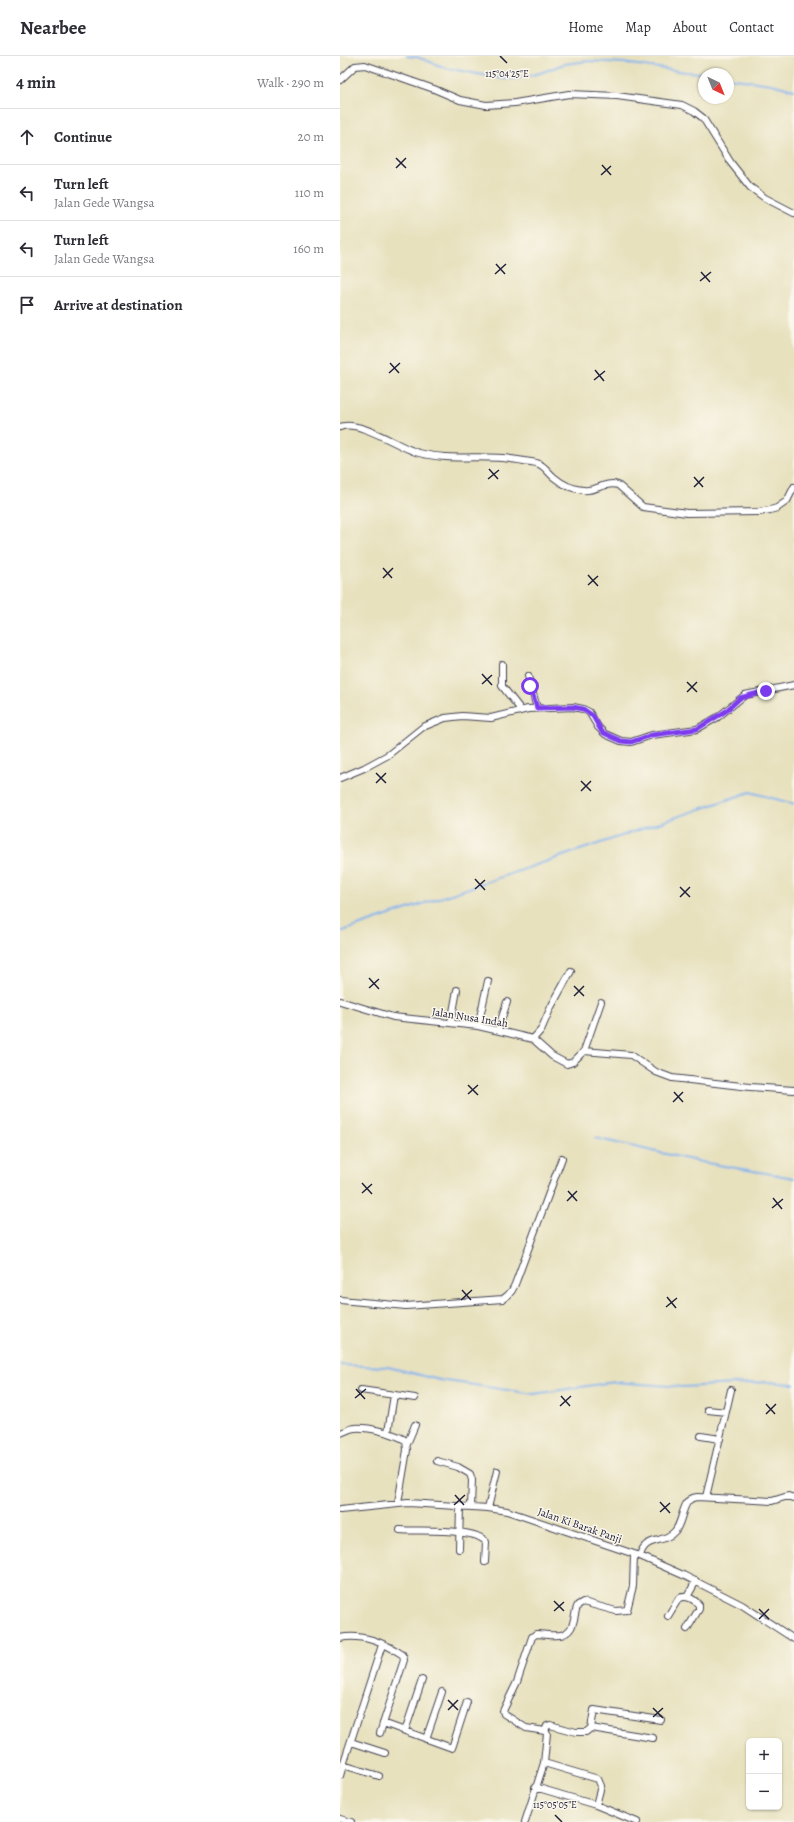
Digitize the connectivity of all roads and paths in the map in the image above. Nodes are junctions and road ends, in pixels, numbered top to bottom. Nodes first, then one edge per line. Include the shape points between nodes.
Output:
1 (340, 80) edge
2 (794, 213) edge
3 (340, 427) edge
4 (794, 487) edge
5 (502, 664) dead end
6 (528, 676) dead end
7 (794, 685) edge
8 (537, 708) junction
9 (521, 710) junction
10 (340, 778) edge
11 (571, 971) dead end
12 (488, 981) dead end
13 (457, 990) dead end
14 (340, 1002) edge
15 (507, 1002) dead end
16 (601, 1002) dead end
17 (451, 1024) junction
18 (478, 1026) junction
19 (498, 1030) junction
20 (533, 1039) junction
21 (584, 1051) junction
22 (794, 1090) edge
23 (562, 1158) dead end
24 (340, 1300) edge
25 (361, 1390) dead end
26 (731, 1390) dead end
27 (394, 1395) junction
28 (415, 1398) dead end
29 (708, 1410) dead end
30 (726, 1412) junction
31 (415, 1425) dead end
32 (388, 1432) junction
33 (340, 1433) edge
34 (701, 1436) dead end
35 (720, 1439) junction
36 (407, 1444) junction
37 (437, 1461) dead end
38 (498, 1471) dead end
39 (706, 1497) junction
40 (794, 1498) edge
41 (398, 1503) junction
42 (460, 1506) junction
43 (472, 1507) junction
44 (488, 1508) junction
45 (340, 1510) edge
46 (400, 1530) dead end
47 (460, 1531) junction
48 (459, 1548) dead end
49 (637, 1556) junction
50 (485, 1562) dead end
51 (696, 1581) junction
52 (687, 1597) junction
53 (668, 1616) dead end
54 (687, 1629) dead end
55 (340, 1638) edge
56 (794, 1639) edge
57 (382, 1645) junction
58 (422, 1680) dead end
59 (442, 1692) dead end
60 (467, 1702) dead end
61 (661, 1720) dead end
62 (383, 1723) junction
63 (591, 1728) junction
64 (405, 1731) junction
65 (545, 1731) junction
66 (380, 1733) dead end
67 (653, 1738) dead end
68 (426, 1739) junction
69 (351, 1742) junction
70 (385, 1753) dead end
71 (544, 1763) junction
72 (344, 1765) junction
73 (340, 1776) edge
74 (378, 1776) dead end
75 (535, 1787) junction
76 (596, 1805) junction
77 (340, 1819) edge
78 (351, 1822) edge
79 (525, 1822) edge
80 (636, 1822) edge

1 - 2 street via 355,66 364,65 434,88 460,100 486,105 570,94 617,96 682,105 703,118 731,163 750,187
3 - 4 street via 358,427 427,455 502,457 539,464 554,478 572,487 588,490 618,485 644,507 658,510 687,513 759,512 783,504
5 - 9 street via 502,686
6 - 8 street
7 - 8 street via 740,698 722,714 697,729 652,735 631,742 621,741 602,732 593,716 583,709
8 - 9 street
9 - 10 street via 491,718 462,716 436,721 418,730 379,760
11 - 20 street via 541,1030
12 - 18 street
13 - 17 street
14 - 17 street, Jalan Nusa Indah via 393,1017
15 - 19 street
16 - 21 street
17 - 18 street, Jalan Nusa Indah
18 - 19 street, Jalan Nusa Indah
19 - 20 street, Jalan Nusa Indah
20 - 21 street, Jalan Nusa Indah via 552,1056 567,1064 573,1062
21 - 22 street via 631,1055 656,1072 672,1078
23 - 24 street via 513,1290 508,1296 503,1299 406,1306
25 - 27 street
26 - 30 street
27 - 28 street
27 - 32 street
29 - 30 street
30 - 35 street
31 - 36 street
32 - 33 street via 354,1428
32 - 36 street via 403,1439
34 - 35 street
35 - 39 street
36 - 41 street
37 - 43 street via 458,1467 470,1474
38 - 44 street
39 - 40 street via 772,1501 788,1496
39 - 49 street via 690,1498 675,1531 671,1535 645,1544
41 - 42 street, Jalan Ki Barak Panji
41 - 45 street, Jalan Ki Barak Panji
42 - 43 street, Jalan Ki Barak Panji
42 - 47 street
43 - 44 street, Jalan Ki Barak Panji
44 - 49 street, Jalan Ki Barak Panji via 512,1512
46 - 47 street
47 - 48 street
47 - 50 street via 477,1534 484,1539
49 - 51 street, Jalan Ki Barak Panji
49 - 65 street via 627,1610 616,1611 583,1602 578,1605 573,1624 566,1634 536,1634 532,1637 504,1714 526,1728
51 - 52 street
51 - 56 street, Jalan Ki Barak Panji via 759,1615
52 - 53 street via 680,1598
52 - 54 street via 699,1605
55 - 57 street via 363,1637
57 - 62 street via 400,1653 404,1658
57 - 69 street
58 - 64 street
59 - 68 street
60 - 68 street via 452,1748
61 - 63 street via 594,1710
62 - 64 street
62 - 66 street
63 - 65 street via 582,1732 550,1725 546,1726
63 - 67 street
64 - 68 street
65 - 71 street via 548,1738
69 - 70 street
69 - 72 street
71 - 75 street
71 - 76 street via 598,1779 601,1786
72 - 73 street
72 - 74 street
75 - 76 street
75 - 79 street
76 - 80 street
77 - 78 street

